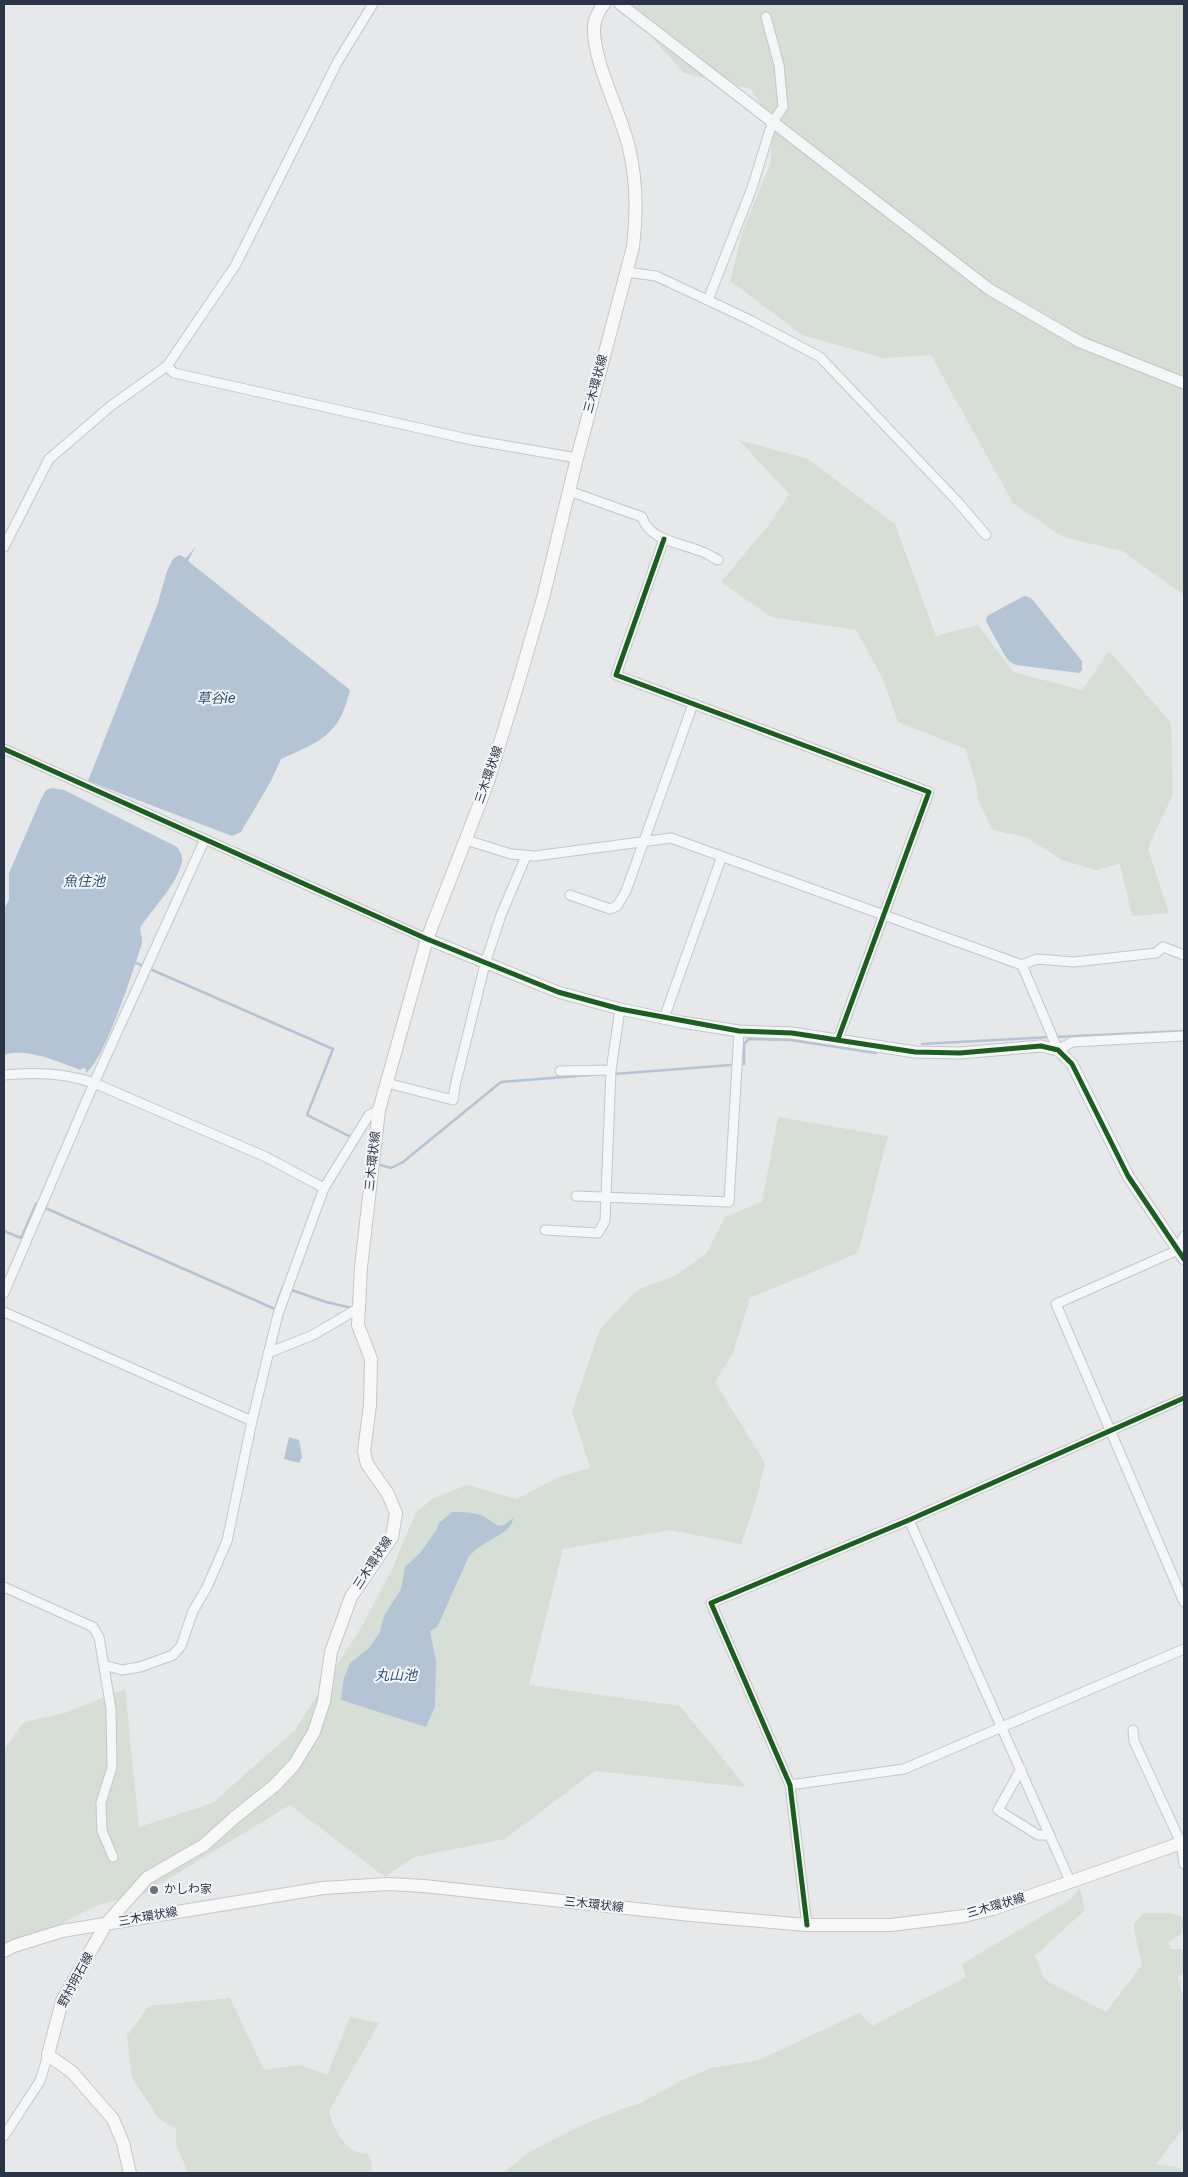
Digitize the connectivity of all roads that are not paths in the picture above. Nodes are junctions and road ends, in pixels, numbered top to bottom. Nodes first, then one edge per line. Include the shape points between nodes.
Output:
1 (372, 4) edge
2 (604, 4) edge
3 (620, 4) edge
4 (766, 17) dead end
5 (772, 123) junction
6 (626, 272) junction
7 (708, 300) junction
8 (167, 366) junction
9 (1184, 383) edge
10 (576, 458) junction
11 (569, 491) junction
12 (986, 535) dead end
13 (664, 539) junction
14 (4, 547) edge
15 (718, 560) dead end
16 (693, 704) junction
17 (4, 749) edge
18 (205, 839) junction
19 (466, 840) junction
20 (642, 842) junction
21 (526, 856) junction
22 (722, 856) junction
23 (570, 895) dead end
24 (884, 915) junction
25 (426, 939) junction
26 (1184, 955) edge
27 (485, 964) junction
28 (1022, 965) junction
29 (620, 1009) junction
30 (664, 1018) junction
31 (739, 1031) junction
32 (1184, 1036) edge
33 (838, 1039) junction
34 (1058, 1050) junction
35 (612, 1070) junction
36 (560, 1071) dead end
37 (4, 1075) edge
38 (94, 1083) junction
39 (387, 1083) junction
40 (379, 1110) junction
41 (324, 1188) junction
42 (576, 1196) dead end
43 (606, 1198) junction
44 (546, 1230) dead end
45 (1183, 1245) edge
46 (4, 1292) edge
47 (359, 1308) junction
48 (4, 1312) edge
49 (268, 1353) junction
50 (1184, 1398) edge
51 (252, 1421) junction
52 (1111, 1431) junction
53 (909, 1520) junction
54 (4, 1587) edge
55 (1184, 1602) edge
56 (1184, 1649) edge
57 (104, 1665) junction
58 (1003, 1727) junction
59 (1133, 1730) dead end
60 (1021, 1769) junction
61 (790, 1785) junction
62 (1050, 1835) junction
63 (1183, 1842) edge
64 (113, 1857) dead end
65 (1184, 1864) edge
66 (1070, 1882) junction
67 (106, 1924) junction
68 (806, 1925) junction
69 (4, 1950) edge
70 (48, 2055) junction
71 (4, 2134) edge
72 (130, 2173) edge

1 - 8 street via 338,61 235,266
2 - 6 main road, 三木環状線 via 594,27 597,52 629,149 636,195 635,228
3 - 5 street
4 - 5 street via 780,66 783,107
5 - 7 street via 752,188
5 - 9 street via 989,290 1080,342
6 - 7 street via 656,276
6 - 10 main road, 三木環状線
7 - 12 street via 820,357
8 - 10 street via 174,373 345,412 472,440
8 - 14 street via 112,405 49,459
10 - 11 main road, 三木環状線
11 - 13 street via 642,517 645,526
11 - 19 main road, 三木環状線 via 523,668 488,782
13 - 15 street via 703,551
13 - 16 street via 616,676
16 - 20 street
16 - 24 street via 929,792
17 - 18 street
18 - 25 street
18 - 38 street
19 - 21 street
19 - 25 main road, 三木環状線
20 - 21 street
20 - 22 street via 671,838
20 - 23 street via 618,906 610,908
21 - 27 street
22 - 24 street
22 - 30 street
24 - 28 street
24 - 33 street
25 - 27 street
25 - 39 main road, 三木環状線
26 - 28 street via 1164,947 1156,952 1074,962 1037,959
27 - 29 street via 558,992
27 - 39 street via 453,1100
28 - 34 street
29 - 30 street
29 - 35 street
30 - 31 street
31 - 33 street
31 - 43 street via 729,1202
32 - 34 street via 1072,1042
33 - 34 street via 915,1052 960,1054 1041,1046
34 - 45 street via 1072,1064 1128,1176
35 - 36 street
35 - 43 street
37 - 38 street via 52,1074
38 - 41 street via 266,1157
38 - 46 street
39 - 40 main road, 三木環状線
40 - 41 street via 369,1115
40 - 47 main road, 三木環状線
41 - 49 street via 278,1314
42 - 43 street
43 - 44 street via 605,1221 598,1233
45 - 52 street via 1056,1304
47 - 49 street via 313,1335
47 - 67 main road, 三木環状線 via 358,1325 370,1359 370,1405 364,1450 367,1464 388,1494 396,1513 392,1538 351,1597 331,1652 324,1701 314,1732 294,1765 274,1786 204,1846 147,1878
48 - 51 street
49 - 51 street
50 - 52 street
51 - 57 street via 227,1541 207,1588 193,1611 181,1646 173,1656 140,1667 122,1670
52 - 53 street
52 - 55 street
53 - 58 street
53 - 61 street via 711,1603
54 - 57 street via 93,1627 99,1637
56 - 58 street
57 - 64 street via 111,1709 112,1767 101,1802 102,1831
58 - 60 street
58 - 61 street via 904,1768
59 - 63 street via 1134,1742
60 - 62 street
60 - 62 street via 998,1810 1038,1835
61 - 68 street
62 - 66 street
63 - 65 street
63 - 66 main road, 三木環状線
66 - 68 main road, 三木環状線 via 964,1916 891,1925
67 - 68 main road, 三木環状線 via 322,1888 388,1884
67 - 69 main road via 62,1931
67 - 70 main road, 野村明石線 via 62,2002
70 - 71 street via 40,2081
70 - 72 main road via 72,2072 113,2119

